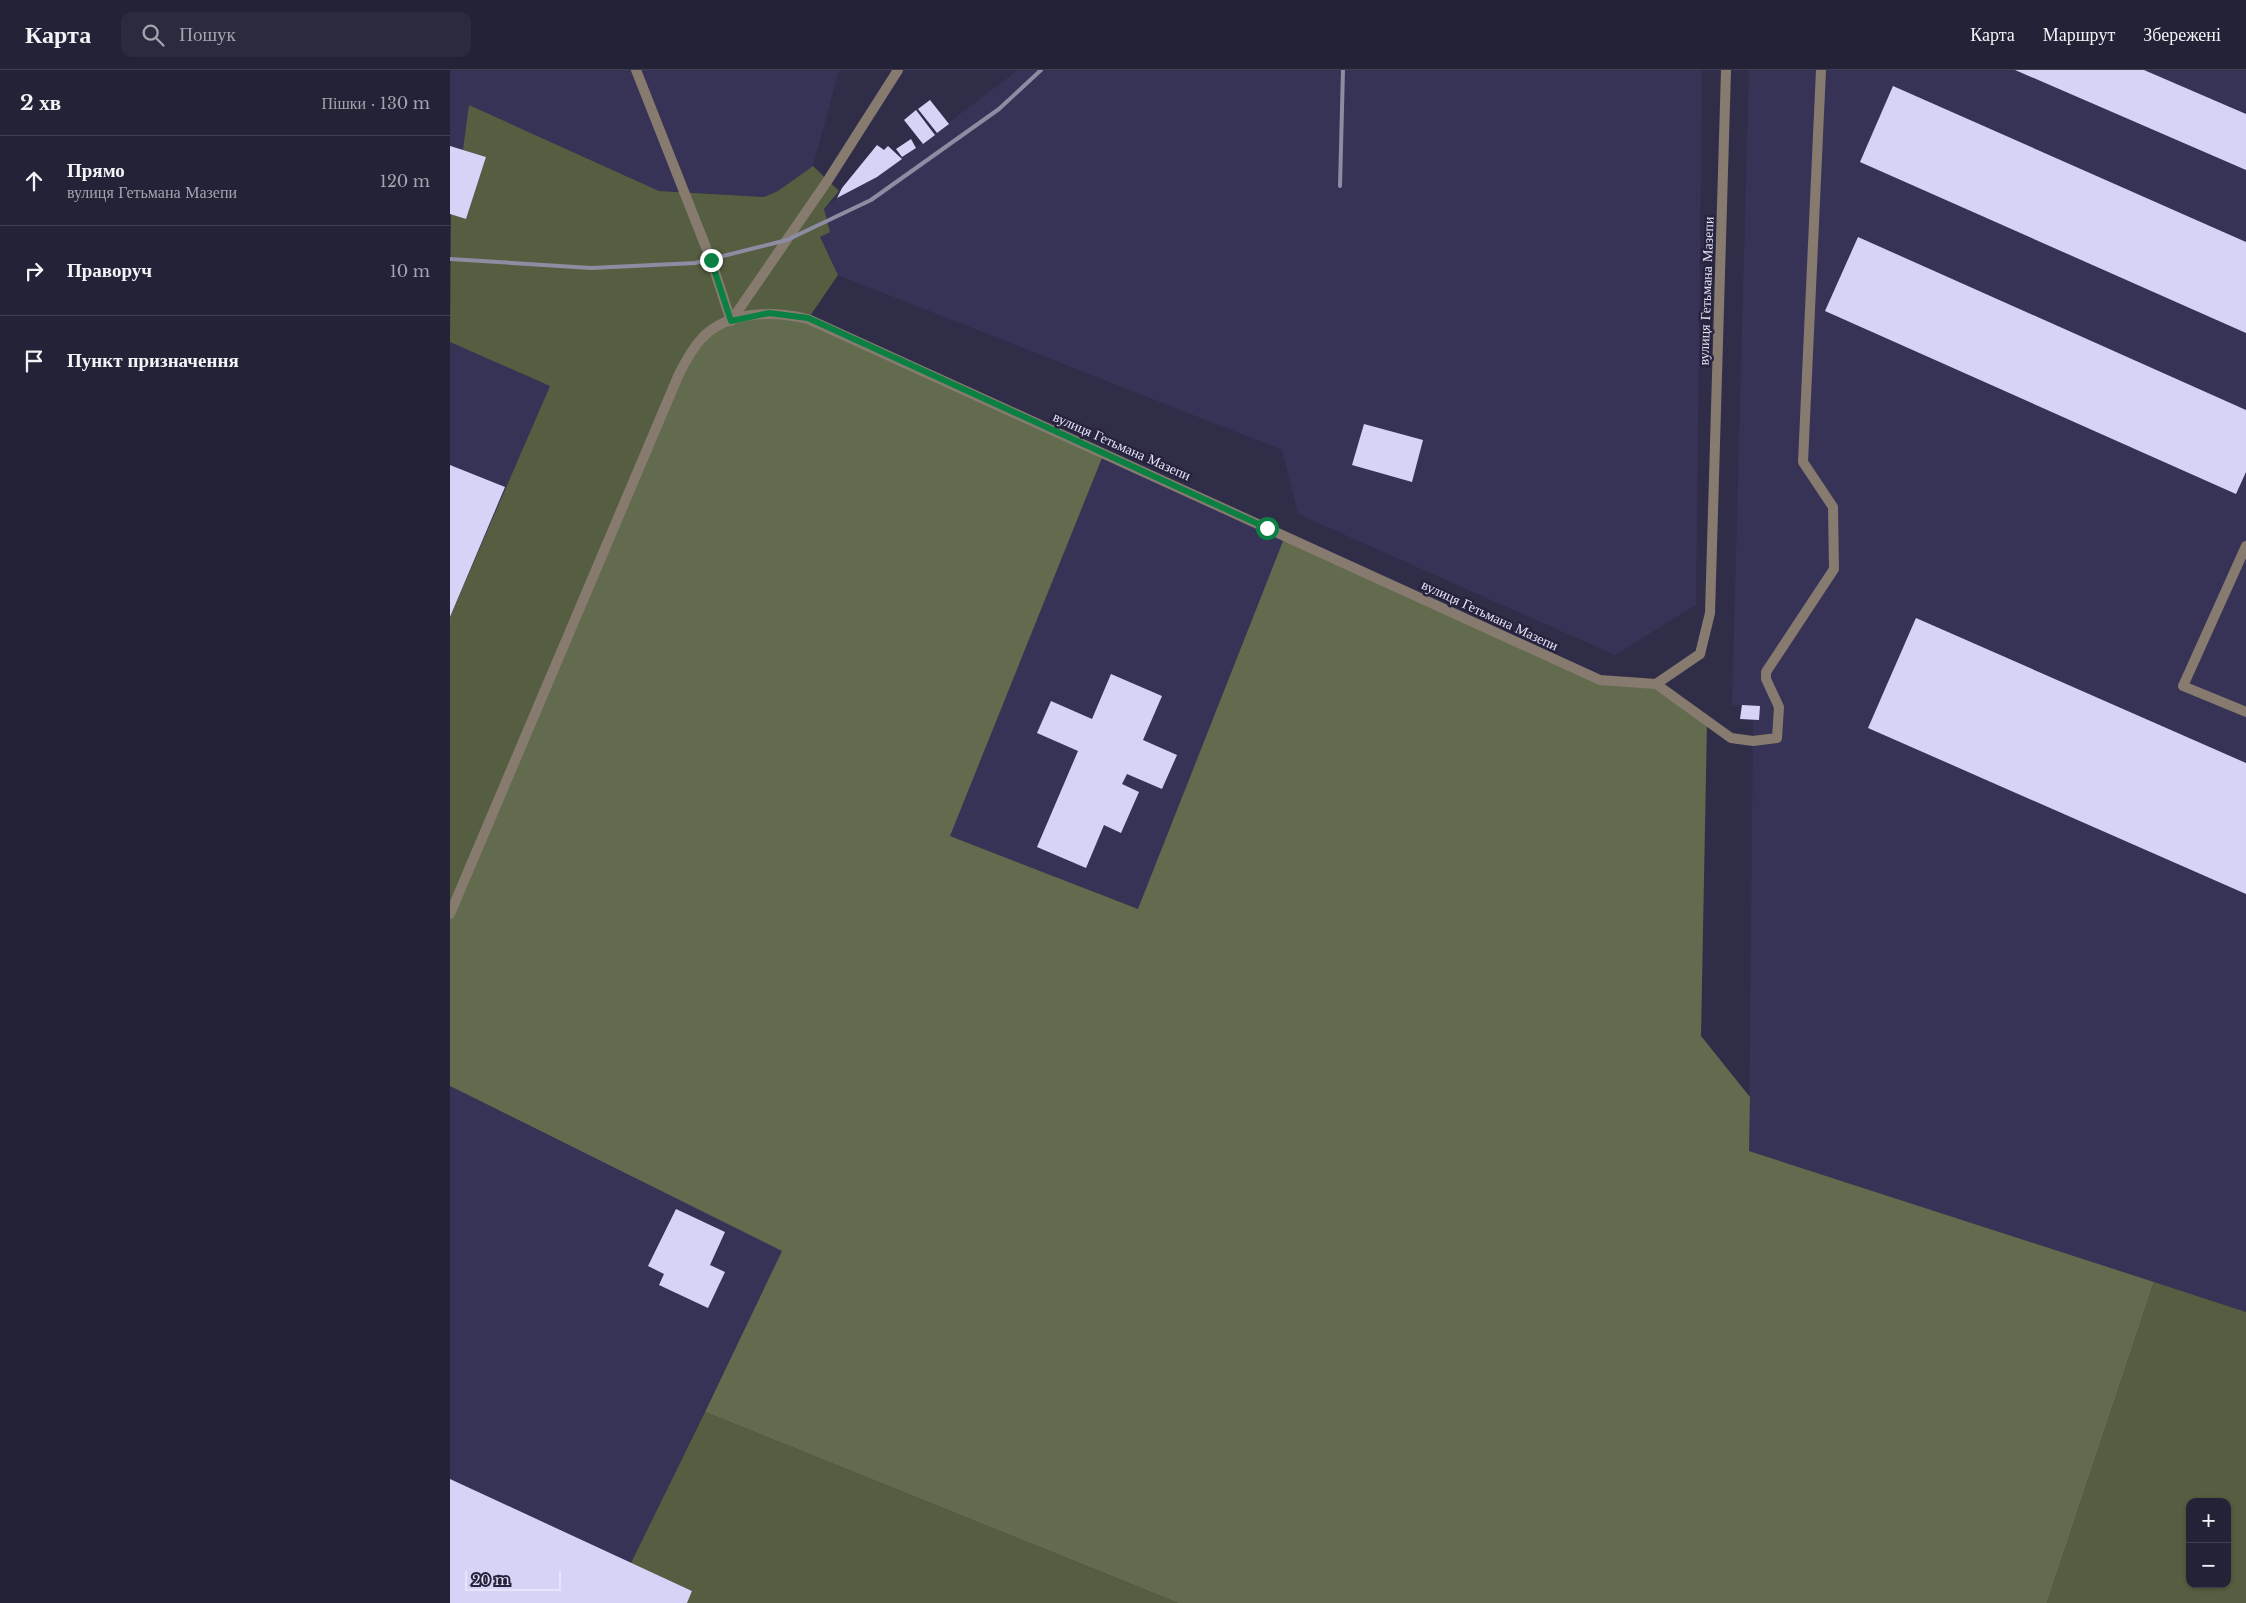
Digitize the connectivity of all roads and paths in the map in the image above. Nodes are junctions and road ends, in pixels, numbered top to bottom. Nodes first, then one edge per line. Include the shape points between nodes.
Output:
1 (636, 70) edge
2 (898, 70) edge
3 (1726, 70) edge
4 (1821, 70) edge
5 (731, 321) junction
6 (2246, 546) edge
7 (1656, 684) junction
8 (2246, 712) edge
9 (450, 914) edge

1 - 5 street via 711,260
2 - 5 street
3 - 7 street, вулиця Гетьмана Мазепи via 1710,613 1700,654
4 - 7 street via 1803,462 1833,507 1834,569 1766,672 1779,707 1777,738 1753,741 1731,738
5 - 7 street, вулиця Гетьмана Мазепи via 769,313 808,318 1600,680
5 - 9 street via 702,338 679,374
6 - 8 street via 2183,686

